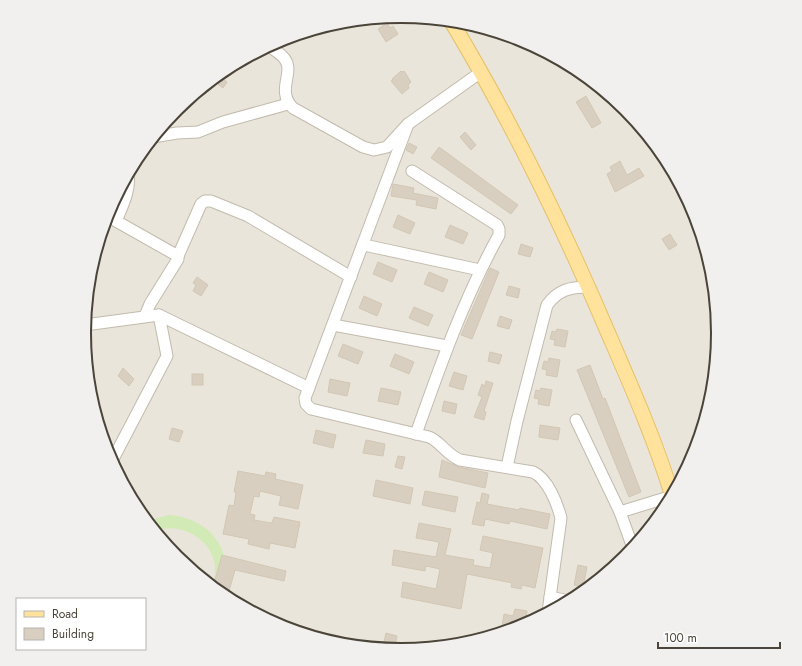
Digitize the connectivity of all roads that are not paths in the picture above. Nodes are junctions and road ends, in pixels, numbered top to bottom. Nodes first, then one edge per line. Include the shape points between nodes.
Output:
1 (455, 28) edge
2 (275, 50) edge
3 (481, 72) junction
4 (288, 104) junction
5 (408, 124) junction
6 (162, 135) edge
7 (412, 171) dead end
8 (127, 189) edge
9 (364, 245) junction
10 (178, 256) junction
11 (480, 270) junction
12 (351, 277) junction
13 (588, 287) junction
14 (159, 315) junction
15 (145, 316) junction
16 (91, 324) edge
17 (333, 325) junction
18 (447, 346) junction
19 (309, 388) junction
20 (576, 420) dead end
21 (416, 434) junction
22 (116, 454) edge
23 (508, 468) junction
24 (669, 487) edge
25 (663, 499) edge
26 (620, 512) junction
27 (631, 540) edge
28 (550, 597) junction
29 (559, 599) edge
30 (549, 605) edge

1 - 3 main road
2 - 4 street via 284,57 288,67 284,90
3 - 5 street
3 - 13 main road via 541,184
4 - 5 street via 363,147 374,150 387,147
4 - 6 street via 223,122 198,132
5 - 9 street
7 - 11 street via 497,225 499,235
8 - 10 street via 116,221
9 - 11 street
9 - 12 street
10 - 12 street via 201,204 211,201 248,216
10 - 15 street
11 - 18 street
12 - 17 street
13 - 23 street via 564,290 553,296 547,305 517,421
13 - 24 main road via 659,454
14 - 15 street
14 - 19 street
14 - 22 street via 167,356
15 - 16 street
17 - 18 street
17 - 19 street
18 - 21 street
19 - 21 street via 305,401 311,409
20 - 26 street
21 - 23 street via 434,440 460,460
23 - 28 street via 541,475 558,507 561,518
25 - 26 street
26 - 27 street
28 - 29 street
28 - 30 street

